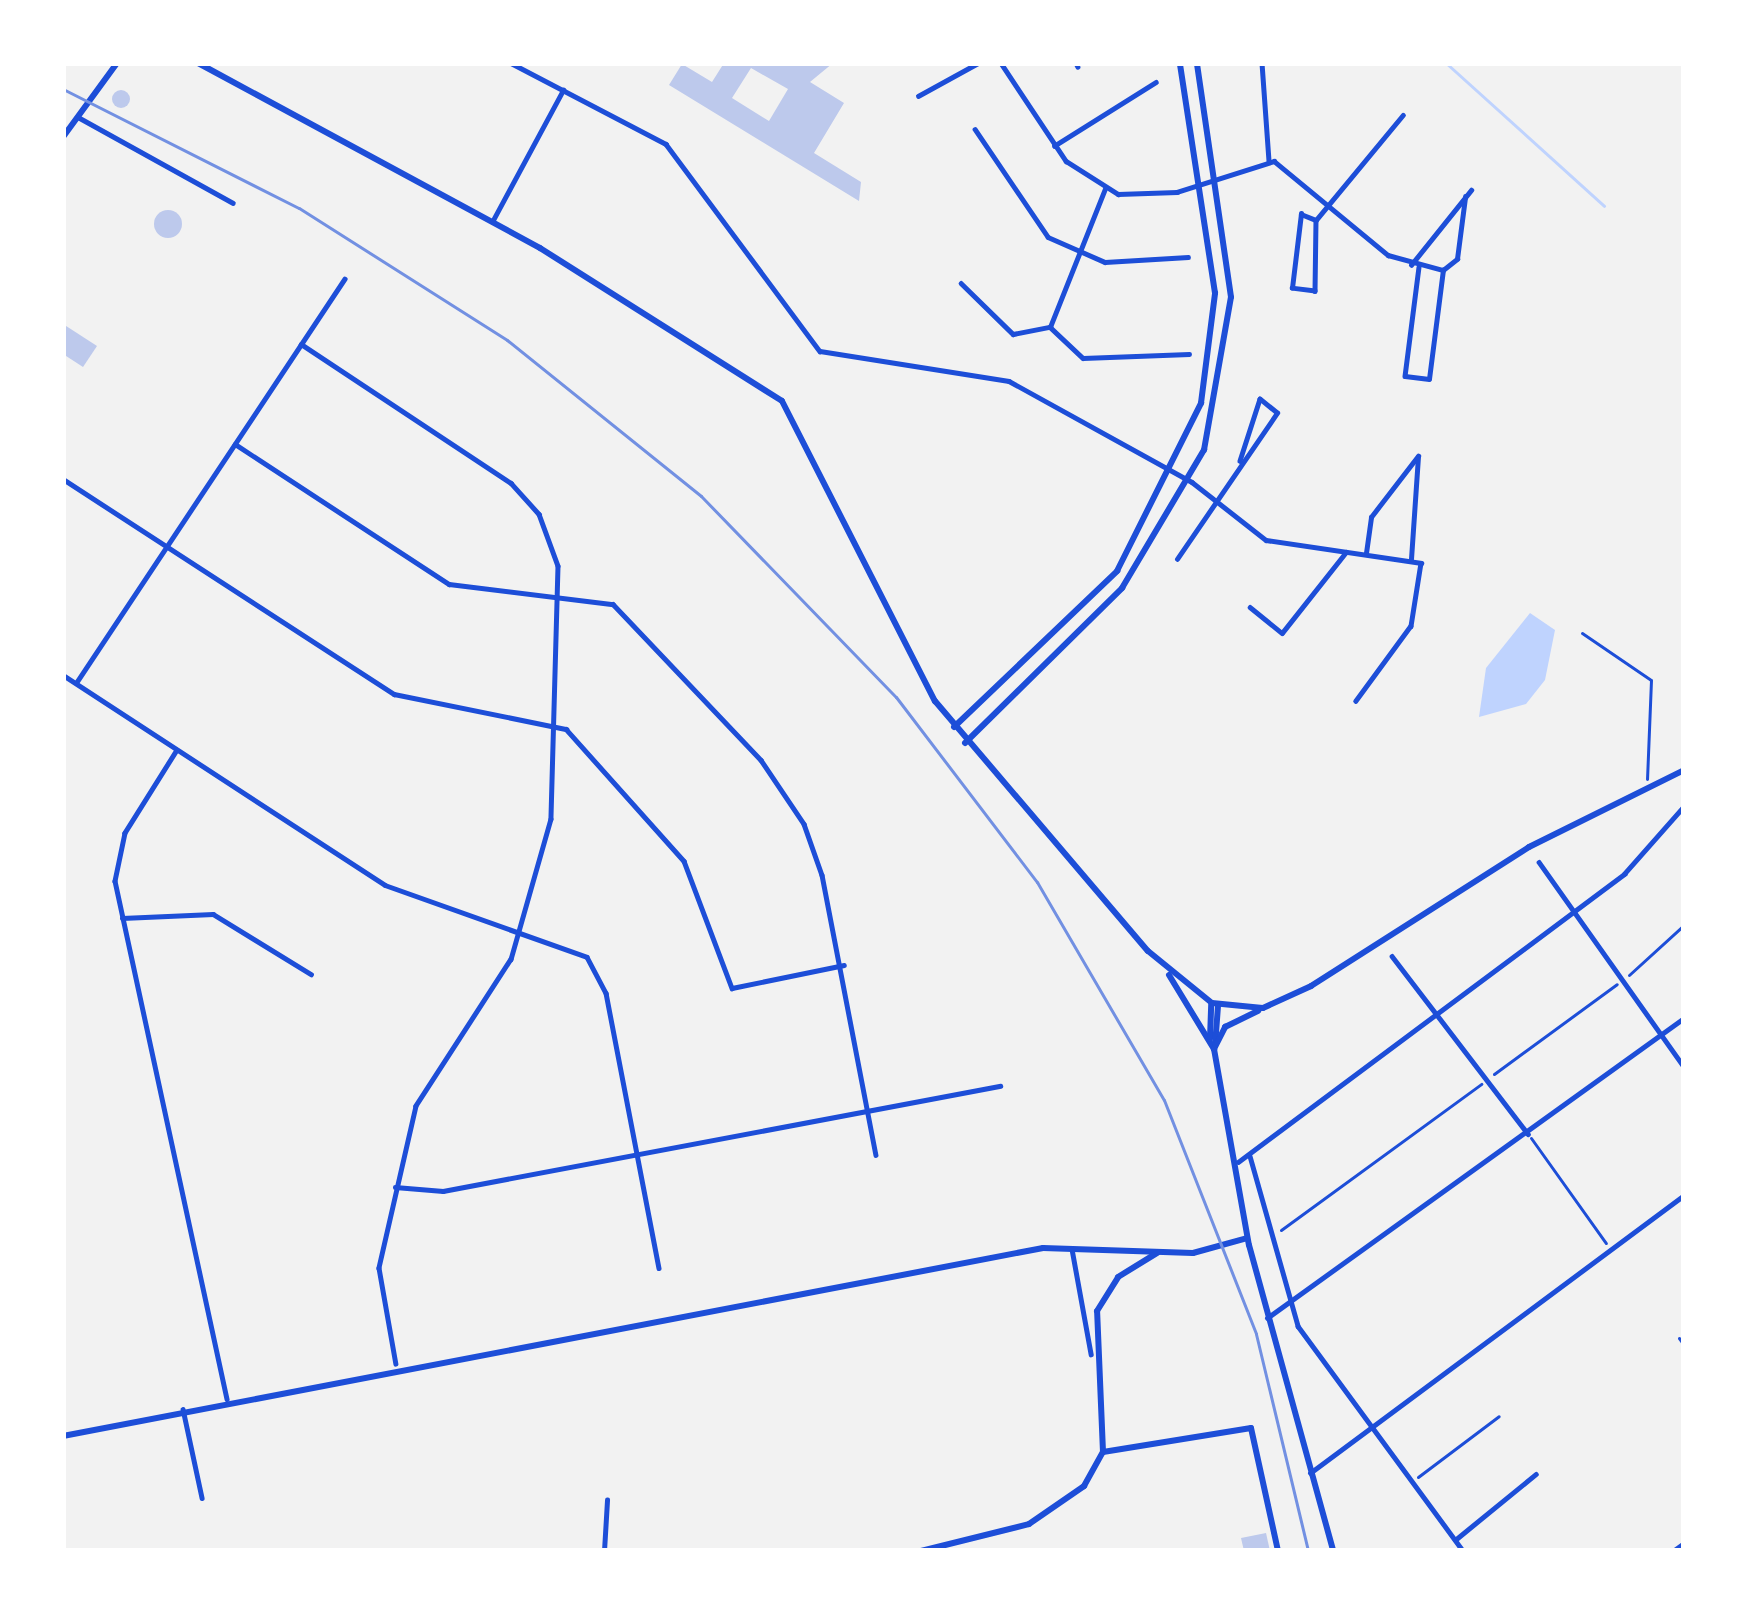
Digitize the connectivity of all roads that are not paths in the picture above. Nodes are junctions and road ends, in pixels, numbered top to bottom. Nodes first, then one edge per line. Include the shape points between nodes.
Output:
1 (117, 63) edge
2 (198, 63) edge
3 (511, 63) edge
4 (978, 63) edge
5 (1001, 63) edge
6 (1180, 63) edge
7 (1197, 63) edge
8 (1262, 63) edge
9 (1156, 82) dead end
10 (563, 90) junction
11 (918, 96) dead end
12 (1403, 115) dead end
13 (79, 117) junction
14 (976, 129) dead end
15 (63, 137) edge
16 (1054, 146) junction
17 (1269, 161) junction
18 (1214, 184) junction
19 (1199, 187) junction
20 (1105, 189) junction
21 (1471, 190) dead end
22 (1465, 197) junction
23 (232, 202) dead end
24 (1329, 206) junction
25 (1316, 220) junction
26 (492, 222) junction
27 (1079, 252) junction
28 (1189, 257) dead end
29 (1415, 266) junction
30 (1443, 269) junction
31 (344, 279) dead end
32 (961, 284) dead end
33 (1050, 327) junction
34 (301, 344) junction
35 (1189, 354) dead end
36 (236, 444) junction
37 (1240, 460) junction
38 (1174, 471) junction
39 (65, 480) edge
40 (1192, 482) junction
41 (63, 489) edge
42 (1210, 500) junction
43 (166, 547) junction
44 (1346, 552) junction
45 (1366, 553) junction
46 (1177, 559) dead end
47 (1414, 560) junction
48 (558, 594) junction
49 (1250, 607) dead end
50 (63, 675) edge
51 (76, 683) junction
52 (1356, 701) dead end
53 (557, 724) junction
54 (954, 727) junction
55 (965, 743) junction
56 (177, 751) junction
57 (1684, 770) edge
58 (1684, 806) edge
59 (1539, 862) dead end
60 (1574, 913) junction
61 (122, 918) junction
62 (523, 930) junction
63 (1392, 956) dead end
64 (844, 965) junction
65 (1167, 972) junction
66 (311, 974) dead end
67 (1215, 1005) junction
68 (1263, 1008) junction
69 (1437, 1016) junction
70 (1684, 1018) edge
71 (1662, 1035) junction
72 (1212, 1046) junction
73 (1684, 1067) edge
74 (1000, 1086) dead end
75 (868, 1111) junction
76 (1528, 1134) junction
77 (638, 1154) junction
78 (1250, 1154) junction
79 (877, 1155) dead end
80 (1238, 1162) junction
81 (395, 1187) junction
82 (1684, 1195) edge
83 (1247, 1238) junction
84 (1072, 1249) junction
85 (1161, 1252) junction
86 (659, 1268) dead end
87 (1291, 1311) junction
88 (1267, 1318) junction
89 (1091, 1354) junction
90 (396, 1364) junction
91 (226, 1399) junction
92 (183, 1409) junction
93 (1372, 1428) junction
94 (63, 1436) edge
95 (1102, 1452) junction
96 (1310, 1473) junction
97 (1536, 1474) dead end
98 (202, 1498) dead end
99 (607, 1500) dead end
100 (1455, 1540) junction
101 (1684, 1543) edge
102 (604, 1551) edge
103 (921, 1551) edge
104 (1279, 1551) edge
105 (1334, 1551) edge
106 (1463, 1551) edge
107 (1672, 1551) edge

1 - 13 street
2 - 26 street
3 - 10 street
4 - 11 street
5 - 16 street
6 - 19 street
7 - 18 street
8 - 17 street
9 - 16 street
10 - 26 street
10 - 38 street via 666,144 820,351 1009,381
12 - 24 street
13 - 15 street
13 - 23 street
14 - 27 street via 1034,224
16 - 20 street
17 - 18 street
17 - 24 street
18 - 19 street
18 - 40 street via 1228,334
19 - 20 street via 1144,197
19 - 38 street via 1211,339
20 - 27 street
21 - 22 street
22 - 29 street
22 - 30 street via 1457,259
24 - 25 street
24 - 29 street
25 - 25 street via 1301,214 1292,288 1315,291
26 - 54 street via 782,401
27 - 28 street
27 - 33 street
29 - 30 street
29 - 30 street via 1405,376 1429,379
31 - 34 street
32 - 33 street via 1013,334
33 - 35 street via 1083,358
34 - 36 street
34 - 48 street via 521,493 552,539
36 - 43 street
36 - 48 street via 449,584
37 - 37 street via 1277,413 1260,399 1247,414
37 - 42 street
38 - 40 street
38 - 54 street via 1117,572
39 - 41 street
39 - 43 street
40 - 42 street
40 - 55 street via 1122,588
42 - 44 street via 1266,540
42 - 46 street
43 - 51 street
43 - 53 street via 405,699
44 - 45 street
44 - 49 street via 1282,632
45 - 47 street
45 - 47 street via 1371,517 1418,456
47 - 52 street via 1412,626
48 - 53 street
48 - 64 street via 626,614 788,794
50 - 51 street
51 - 56 street
53 - 62 street via 551,819
53 - 64 street via 684,861 725,982 749,989
54 - 55 street
55 - 65 street
56 - 61 street via 118,847
56 - 62 street via 385,885
57 - 68 street
58 - 60 street
59 - 60 street
60 - 69 street
60 - 71 street
61 - 66 street via 214,914
61 - 91 street
62 - 77 street via 572,946 600,975
62 - 81 street via 422,1091
63 - 69 street
64 - 75 street
65 - 67 street
65 - 72 street
67 - 68 street
67 - 72 street
68 - 72 street via 1225,1027
69 - 76 street
69 - 78 street
70 - 71 street
71 - 73 street
71 - 76 street
72 - 80 street
74 - 75 street
75 - 77 street
75 - 79 street
76 - 87 street
77 - 81 street via 443,1191
77 - 86 street
78 - 80 street
78 - 87 street
80 - 83 street
81 - 90 street via 379,1268
82 - 93 street
83 - 85 street via 1209,1251
83 - 88 street
84 - 85 street
84 - 89 street
84 - 90 street
85 - 89 street via 1106,1291
87 - 88 street
87 - 93 street
88 - 96 street
89 - 95 street
90 - 91 street
91 - 92 street
92 - 94 street
92 - 98 street
93 - 96 street
93 - 100 street
95 - 103 street via 1052,1514
95 - 104 street via 1251,1428
96 - 105 street
97 - 100 street
99 - 102 street
100 - 106 street
101 - 107 street

